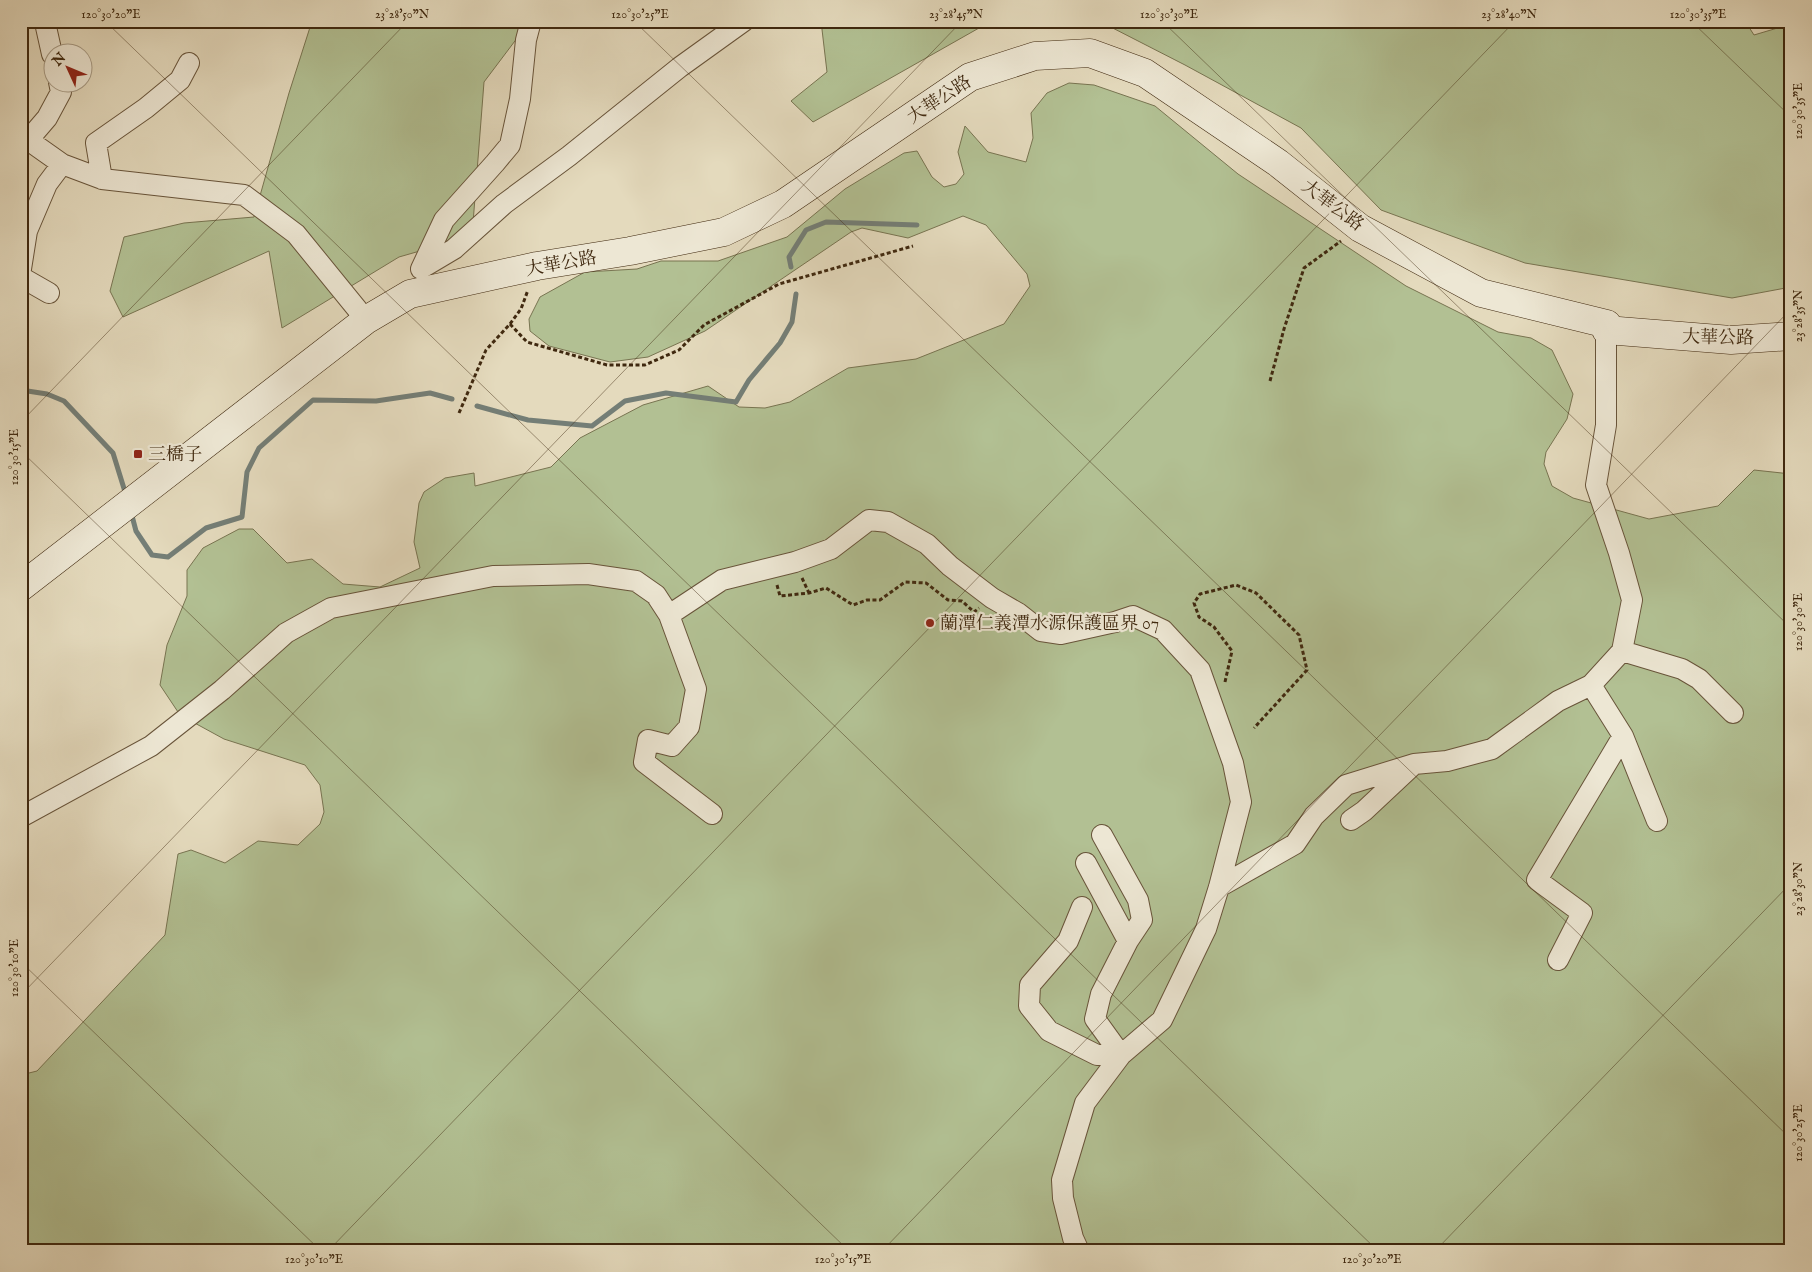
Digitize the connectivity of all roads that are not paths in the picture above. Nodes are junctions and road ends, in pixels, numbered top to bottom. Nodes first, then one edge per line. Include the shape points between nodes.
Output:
1 (48, 21) edge
2 (531, 21) edge
3 (744, 21) edge
4 (49, 42) edge
5 (189, 63) dead end
6 (61, 92) edge
7 (25, 137) edge
8 (62, 164) junction
9 (102, 178) junction
10 (422, 268) junction
11 (21, 269) edge
12 (21, 277) edge
13 (49, 293) dead end
14 (410, 294) junction
15 (366, 320) junction
16 (1606, 330) junction
17 (1791, 336) edge
18 (21, 587) edge
19 (669, 615) junction
20 (1622, 651) junction
21 (1591, 685) junction
22 (1733, 713) dead end
23 (1623, 736) junction
24 (1414, 764) junction
25 (712, 814) dead end
26 (21, 817) edge
27 (1351, 820) dead end
28 (1657, 821) dead end
29 (1102, 835) dead end
30 (1086, 863) dead end
31 (1219, 887) junction
32 (1082, 907) dead end
33 (1128, 941) junction
34 (1558, 960) dead end
35 (1121, 1055) junction
36 (1079, 1251) edge

1 - 4 street
2 - 10 street via 510,144 444,220
3 - 10 street via 504,204 454,249
5 - 9 street via 180,80 96,143
6 - 7 street via 47,118
7 - 8 street
8 - 9 street
8 - 11 street via 47,184 27,232
9 - 15 street via 244,195 296,234
10 - 14 street
12 - 13 street
14 - 15 main road, 大華公路
14 - 16 main road, 大華公路 via 537,266 724,232 783,204 970,77 1035,56 1090,53 1145,72 1278,163 1360,228 1481,293 1607,324
15 - 18 main road, 大華公路
16 - 17 main road, 大華公路 via 1731,340
16 - 20 street via 1606,425 1596,485 1620,553 1632,600
19 - 25 street via 696,689 689,727 672,746 648,740 644,762
19 - 26 street via 656,595 636,581 588,574 493,576 330,608 286,633 222,690 151,746
19 - 31 street via 722,580 795,562 831,549 869,520 888,522 926,544 992,598 1018,612 1041,631 1061,634 1133,616 1163,630 1200,670 1233,763 1240,802
20 - 21 street
20 - 22 street via 1682,668 1699,679
21 - 23 street
21 - 24 street via 1558,700 1492,749
23 - 28 street
23 - 34 street via 1537,880 1582,913
24 - 27 street
24 - 31 street via 1346,785 1314,816 1295,844
29 - 33 street via 1138,900 1142,920
30 - 33 street
31 - 35 street via 1206,930 1162,1020
32 - 35 street via 1068,941 1030,985 1029,1006 1049,1032 1097,1055
33 - 35 street via 1101,994 1095,1020
35 - 36 street via 1085,1103 1062,1180 1063,1198

